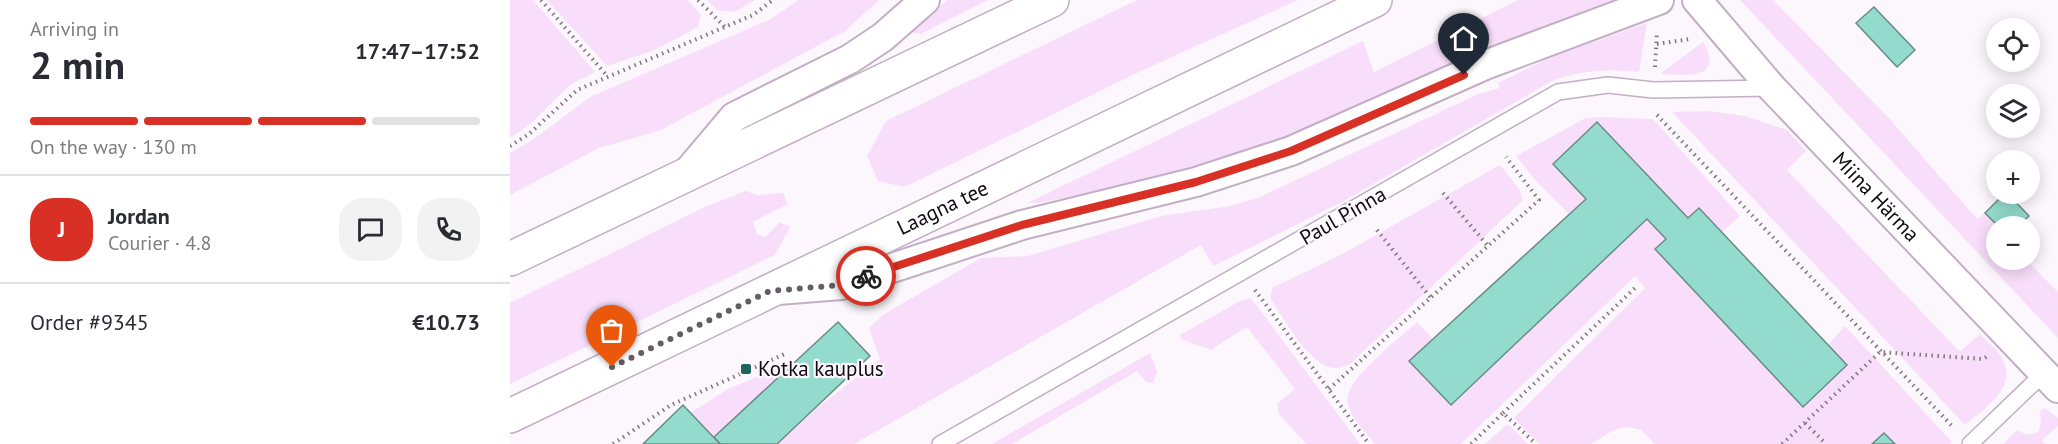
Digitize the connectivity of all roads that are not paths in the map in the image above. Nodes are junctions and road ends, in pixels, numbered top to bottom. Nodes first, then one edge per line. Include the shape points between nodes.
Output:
1 (925, 0) edge
2 (1052, 0) edge
3 (1375, 0) edge
4 (1697, 0) edge
5 (1655, 2) edge
6 (1772, 88) junction
7 (683, 177) junction
8 (510, 259) edge
9 (770, 291) junction
10 (2051, 381) edge
11 (510, 416) edge
12 (940, 444) edge
13 (1970, 444) edge

1 - 7 street via 883,37 850,59 734,117
2 - 7 main road
3 - 9 main road, Laagna tee
4 - 6 street, Miina Härma
5 - 9 street via 1485,65 1291,151 1207,179 1022,225 841,285
6 - 10 street, Miina Härma
6 - 12 lane, Paul Pinna via 1653,90 1608,86 1558,92
7 - 8 main road
9 - 11 main road, Laagna tee
10 - 13 lane

